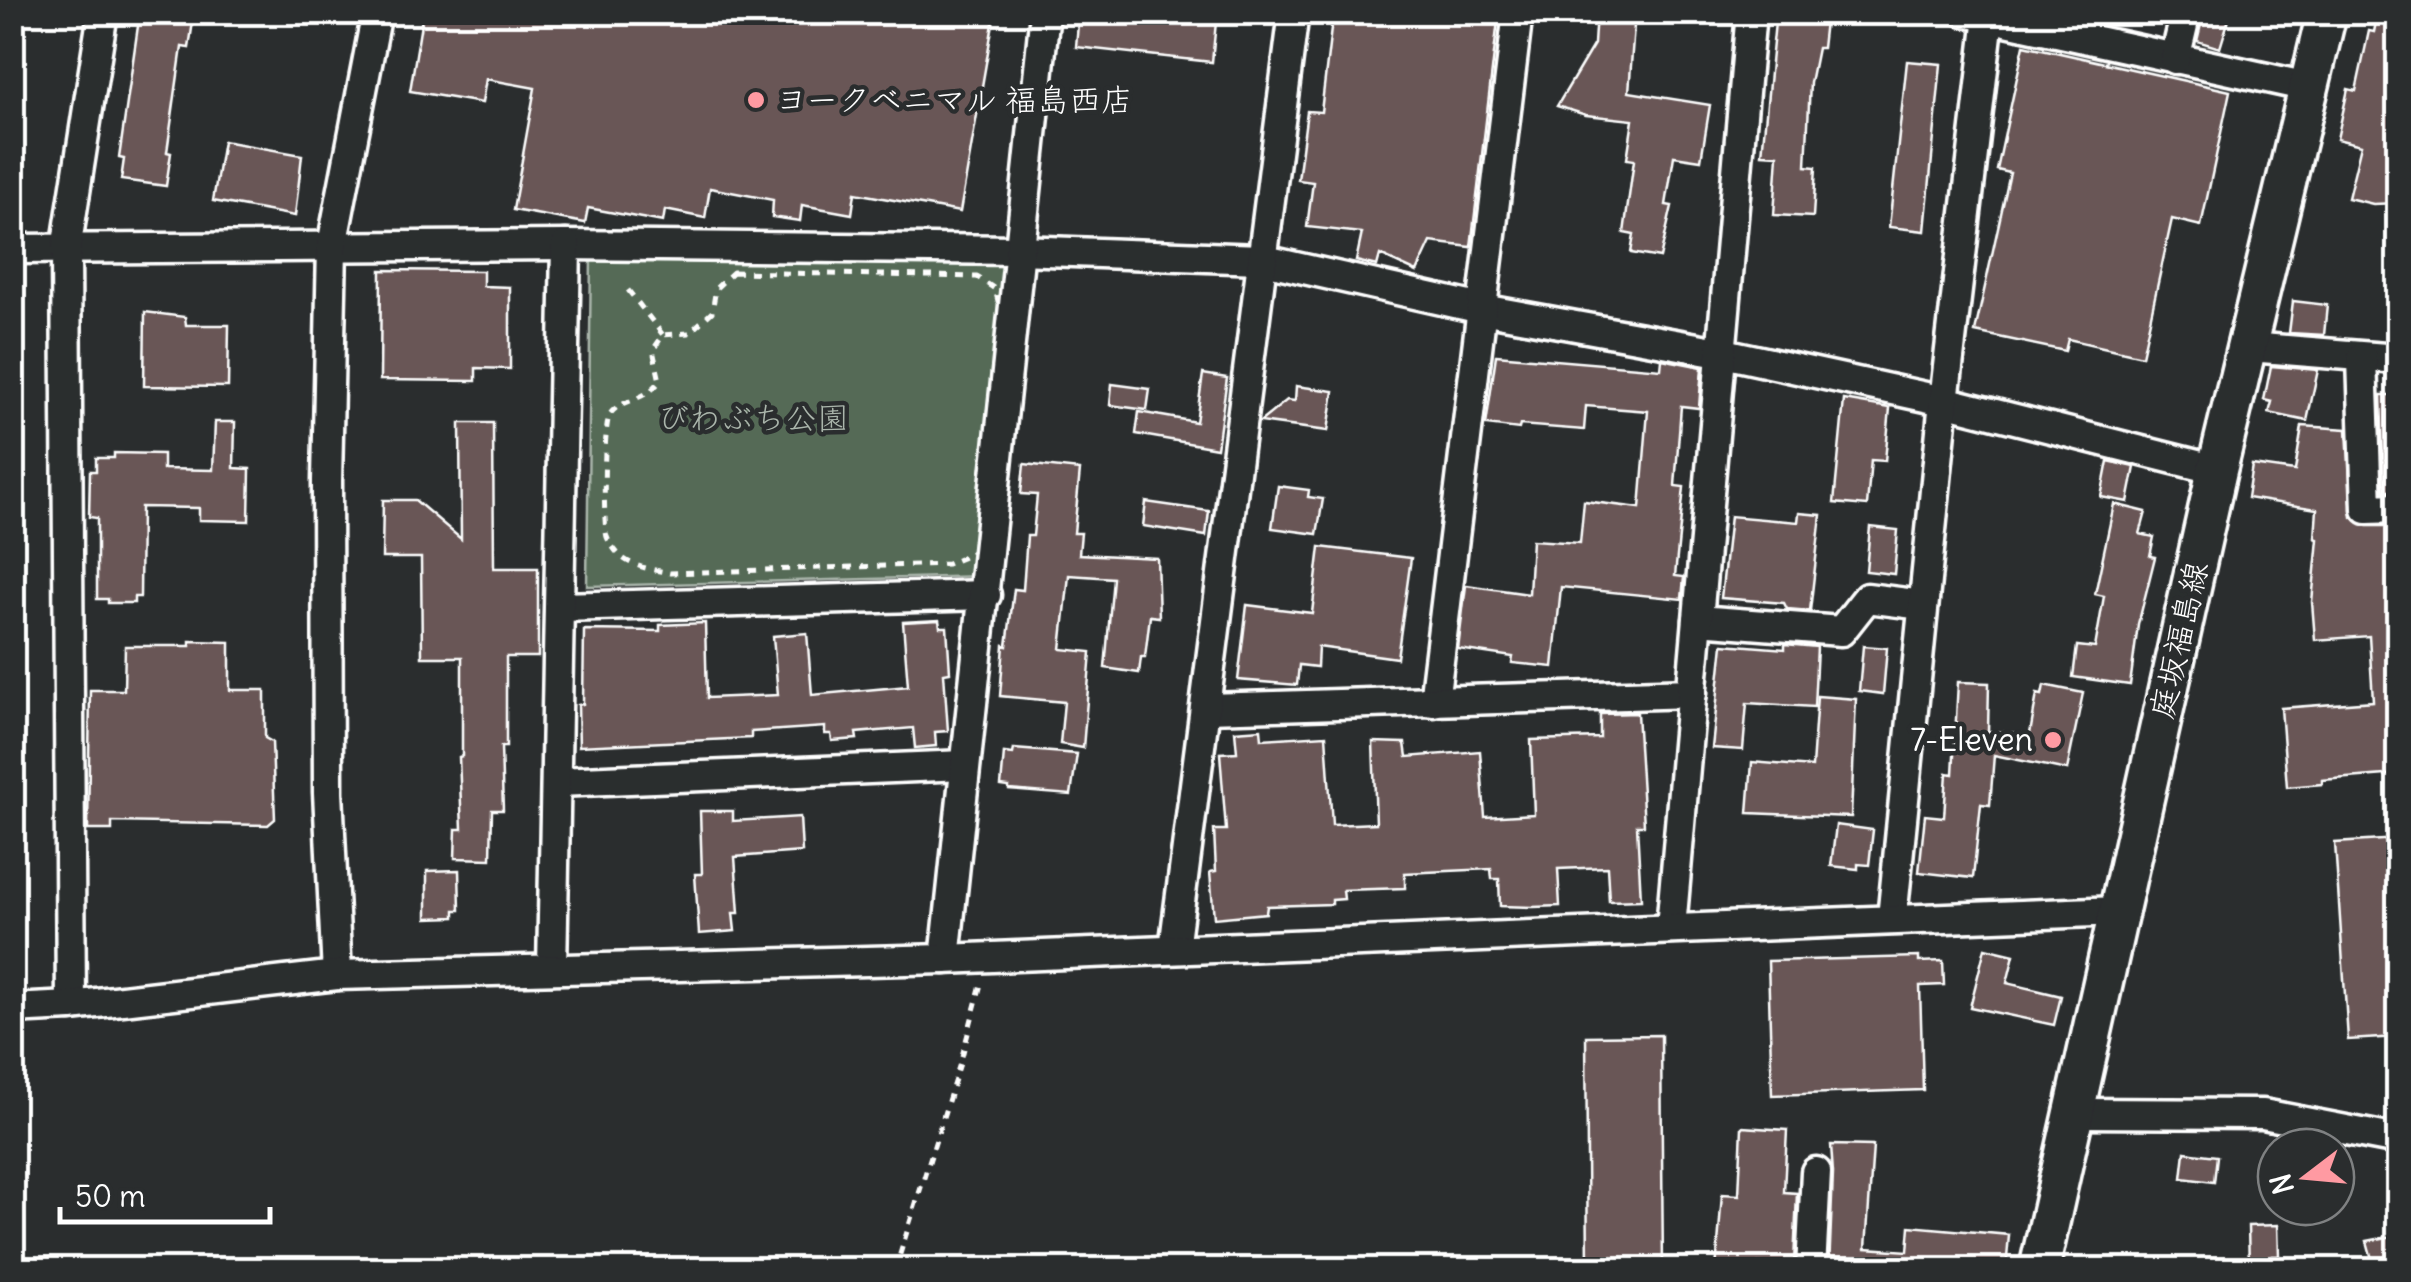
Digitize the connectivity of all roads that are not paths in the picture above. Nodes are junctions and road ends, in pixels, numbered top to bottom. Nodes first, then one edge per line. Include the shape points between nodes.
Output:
1 (104, 12) edge
2 (377, 12) edge
3 (1045, 12) edge
4 (1294, 12) edge
5 (1518, 12) edge
6 (1751, 12) edge
7 (2186, 12) edge
8 (2327, 12) edge
9 (1977, 15) edge
10 (2174, 59) junction
11 (2308, 87) junction
12 (566, 245) junction
13 (332, 246) junction
14 (12, 249) edge
15 (66, 250) junction
16 (1019, 250) junction
17 (1260, 260) junction
18 (1482, 309) junction
19 (2249, 347) junction
20 (1719, 352) junction
21 (2362, 358) junction
22 (2398, 360) edge
23 (1944, 401) junction
24 (2217, 470) junction
25 (2398, 508) edge
26 (986, 595) junction
27 (1923, 605) junction
28 (561, 607) junction
29 (1698, 620) junction
30 (1692, 693) junction
31 (1434, 702) junction
32 (1207, 708) junction
33 (965, 765) junction
34 (557, 782) junction
35 (2118, 912) junction
36 (1892, 919) junction
37 (1671, 928) junction
38 (1174, 949) junction
39 (945, 959) junction
40 (552, 970) junction
41 (337, 975) junction
42 (71, 1006) junction
43 (12, 1009) edge
44 (2075, 1112) junction
45 (2398, 1140) edge
46 (1816, 1172) dead end
47 (1810, 1270) edge
48 (2039, 1270) edge

1 - 15 street
2 - 13 street
3 - 16 street
4 - 17 street
5 - 18 street
6 - 20 street
7 - 10 street
8 - 11 main road, 庭坂福島線
9 - 10 street
9 - 23 street
10 - 11 street
11 - 19 main road, 庭坂福島線
12 - 13 street
12 - 16 street
12 - 28 street
13 - 15 street
13 - 41 street via 328,772
14 - 15 street
15 - 42 street
16 - 17 street
16 - 26 street
17 - 18 street
17 - 32 street
18 - 20 street
18 - 31 street
19 - 21 street
19 - 24 main road, 庭坂福島線
20 - 23 street
20 - 29 street
21 - 22 street
21 - 25 street via 2367,509
23 - 24 street
23 - 27 street
24 - 35 main road, 庭坂福島線
26 - 28 street
26 - 33 street
27 - 29 street via 1867,598 1842,631
27 - 36 street
28 - 34 street
29 - 30 street
30 - 31 street
30 - 37 street
31 - 32 street
32 - 38 street
33 - 34 street
33 - 39 street
34 - 40 street
35 - 36 street
35 - 44 main road, 庭坂福島線
36 - 37 street
37 - 38 street
38 - 39 street
39 - 40 street
40 - 41 street
41 - 42 street
42 - 43 street
44 - 45 street via 2263,1114
44 - 48 main road, 庭坂福島線
46 - 47 street

